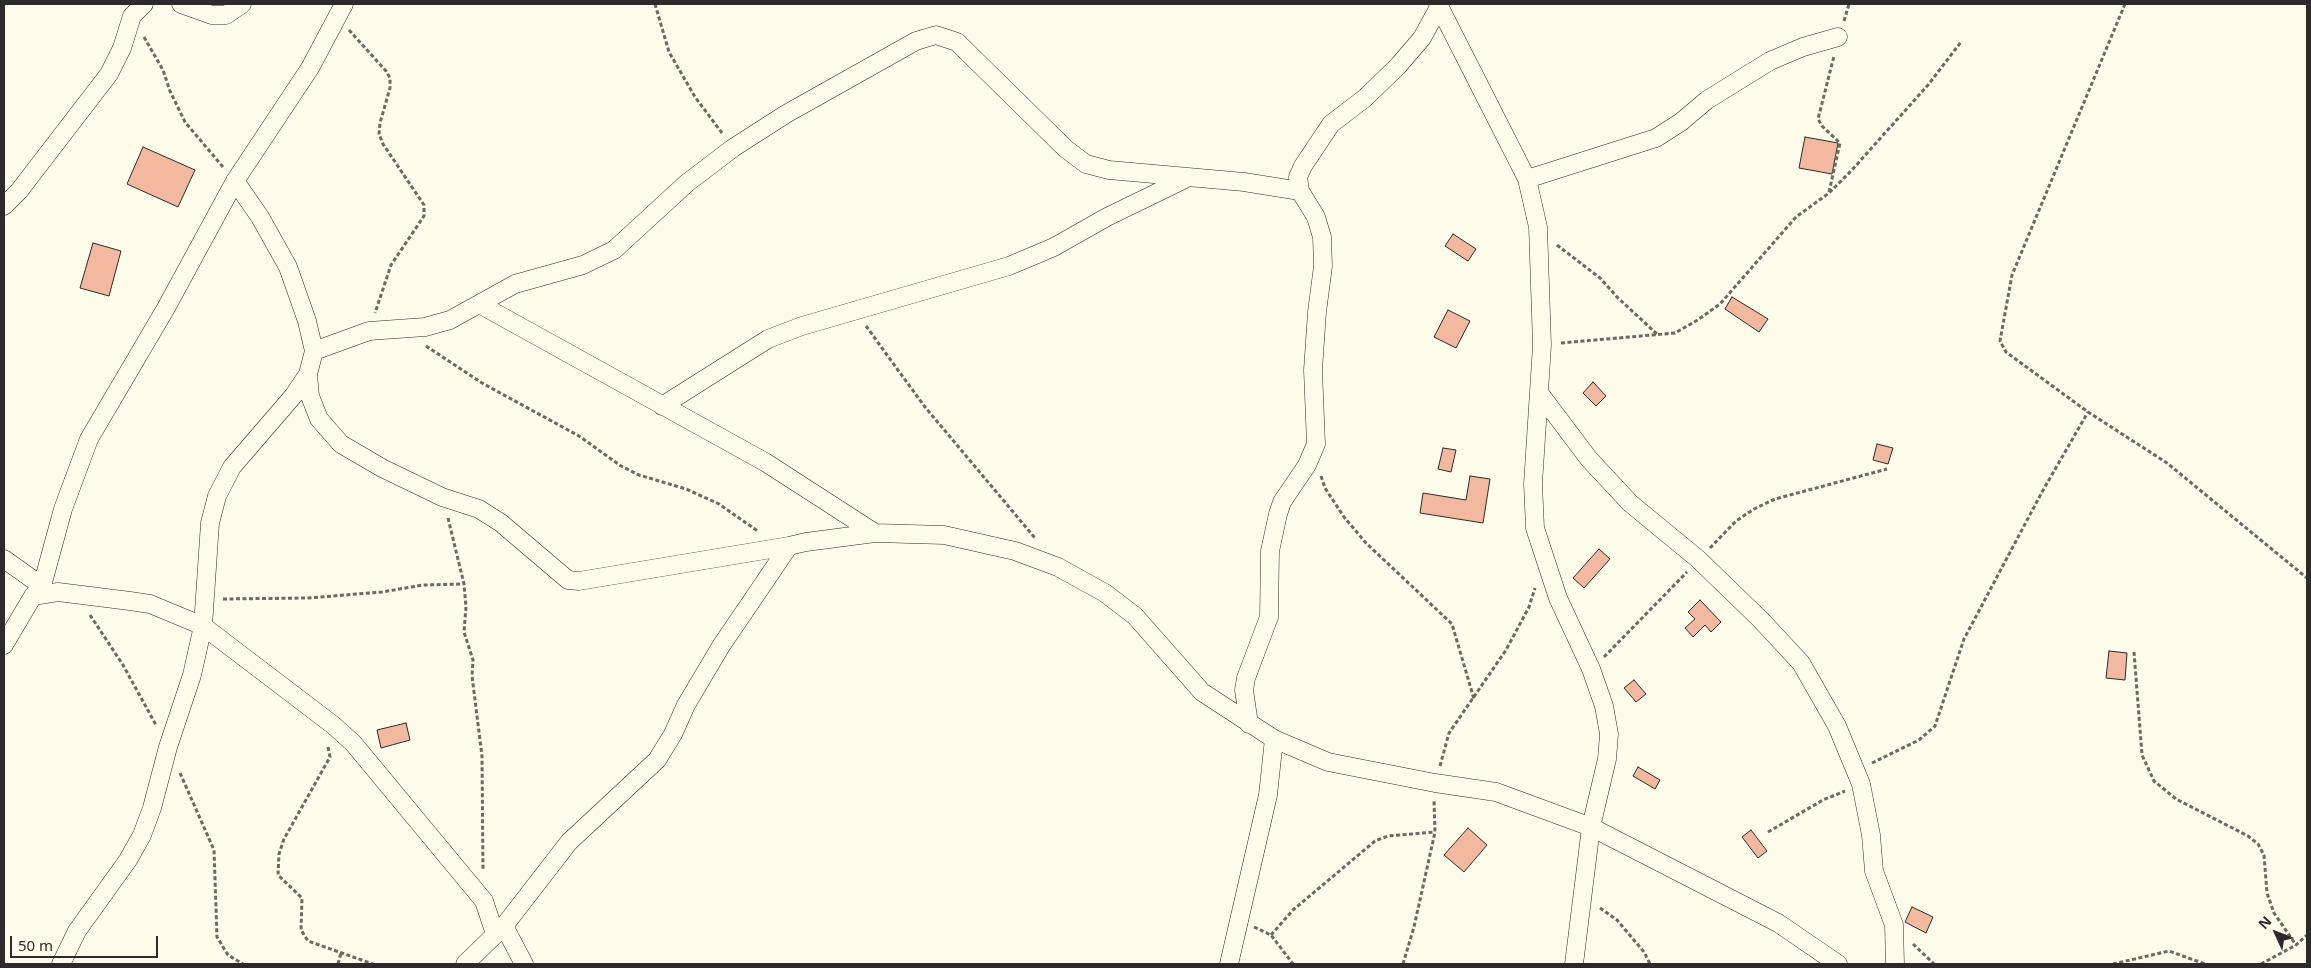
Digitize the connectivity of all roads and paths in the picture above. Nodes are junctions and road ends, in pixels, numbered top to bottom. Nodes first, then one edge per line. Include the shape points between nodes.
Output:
1 (181, 4) edge
2 (242, 4) edge
3 (655, 4) edge
4 (1849, 4) edge
5 (2125, 4) edge
6 (1439, 5) edge
7 (138, 10) edge
8 (340, 10) edge
9 (1838, 37) junction
10 (1961, 42) dead end
11 (733, 148) junction
12 (1185, 179) junction
13 (1527, 179) junction
14 (235, 181) junction
15 (1300, 191) junction
16 (1829, 192) junction
17 (4, 206) edge
18 (1538, 227) junction
19 (481, 304) junction
20 (856, 311) junction
21 (369, 331) junction
22 (1658, 335) junction
23 (421, 342) dead end
24 (1542, 345) junction
25 (314, 351) junction
26 (308, 374) junction
27 (1540, 394) junction
28 (662, 406) junction
29 (2088, 412) junction
30 (1313, 454) junction
31 (1888, 469) dead end
32 (442, 497) junction
33 (876, 533) junction
34 (785, 547) junction
35 (4, 559) edge
36 (1698, 560) junction
37 (1058, 567) junction
38 (2307, 578) edge
39 (1536, 582) dead end
40 (464, 584) junction
41 (37, 591) junction
42 (75, 594) junction
43 (206, 599) junction
44 (203, 626) junction
45 (4, 645) edge
46 (2134, 652) dead end
47 (1591, 670) junction
48 (1474, 698) junction
49 (1250, 724) junction
50 (1274, 739) junction
51 (327, 743) dead end
52 (168, 747) junction
53 (1859, 778) junction
54 (1435, 784) junction
55 (1591, 827) junction
56 (1435, 832) junction
57 (1768, 832) dead end
58 (1584, 897) junction
59 (484, 900) junction
60 (1240, 920) junction
61 (500, 930) junction
62 (1271, 935) junction
63 (2307, 935) edge
64 (2296, 945) junction
65 (341, 953) junction
66 (61, 964) edge
67 (243, 964) edge
68 (338, 964) edge
69 (373, 964) edge
70 (465, 964) edge
71 (524, 964) edge
72 (1229, 964) edge
73 (1293, 964) edge
74 (1403, 964) edge
75 (1574, 964) edge
76 (1650, 964) edge
77 (1838, 964) edge
78 (1895, 964) edge
79 (2113, 964) edge
80 (2205, 964) edge
81 (2261, 964) edge

1 - 2 street via 212,15 226,15
3 - 11 path via 668,52 695,97
4 - 9 path
5 - 29 path via 2012,275 2000,341 2006,352
6 - 13 street
6 - 15 street via 1422,38 1398,66 1365,98 1331,124 1322,136 1298,177
7 - 14 path via 185,122
7 - 17 street via 109,74
8 - 14 street via 310,68
8 - 21 path via 390,78 379,134 382,144 424,205 424,216 389,271
9 - 13 street via 1770,61 1656,138
9 - 16 path via 1818,119 1840,143
10 - 16 path via 1928,85
11 - 12 street via 786,114 916,41 936,35 957,42 1066,149 1086,164 1108,170 1162,173
11 - 19 street via 687,183 614,250 584,265 515,284
12 - 15 street via 1244,182
12 - 20 street via 1054,247 1009,266
13 - 18 street
14 - 25 street via 288,267
14 - 41 street via 89,439
15 - 30 street via 1316,217 1322,237 1323,266 1313,370 1316,444
16 - 22 path via 1796,217 1720,304 1674,333
18 - 22 path via 1563,252 1600,278
18 - 24 street
19 - 21 street via 450,320 425,327
19 - 28 street
20 - 28 street via 768,339
20 - 37 path via 925,407
21 - 25 street
22 - 24 path
23 - 34 path via 490,388 579,436 621,466 719,504
24 - 27 street
25 - 26 street
26 - 32 street via 310,396 319,419 341,444
26 - 43 street via 232,467 217,496 210,524
27 - 36 street via 1603,474 1657,527
27 - 47 street via 1533,484 1535,528 1558,598
28 - 33 street via 765,462
29 - 38 path via 2166,463
29 - 53 path via 1964,639 1934,726 1919,740
30 - 48 path via 1326,488 1344,517 1366,543 1452,624
30 - 49 street via 1288,491 1278,514 1270,551 1269,617 1244,690
31 - 36 path via 1775,499 1754,509 1736,521
32 - 34 street via 479,509 501,523 568,580 579,581
32 - 40 path
33 - 34 street
33 - 37 street via 944,535 1014,551
34 - 61 street via 721,646 686,705 674,734 656,760 569,842
35 - 41 street
36 - 47 path
36 - 53 street via 1801,663 1837,726
37 - 49 street via 1105,593 1135,616 1202,692
39 - 48 path via 1529,607 1506,650
40 - 43 path via 423,585 308,598
40 - 59 path via 464,632 473,660 482,756
41 - 42 street
41 - 45 street
42 - 44 street via 150,604
42 - 52 path via 123,665
43 - 44 street
44 - 52 street via 192,675
44 - 59 street via 353,743
46 - 64 path via 2142,755 2154,781 2176,799 2258,844 2264,855 2267,893 2274,913
47 - 55 street via 1604,706 1609,734 1607,760
48 - 54 path via 1449,733
49 - 50 street
50 - 54 street via 1328,762
50 - 60 street via 1268,795
51 - 65 path via 330,757 284,839 277,867 280,880 302,898 303,936 308,941
52 - 66 street via 142,835 77,931
52 - 67 path via 214,850 218,937 228,955
53 - 57 path
53 - 78 street via 1871,835 1874,871 1894,925
54 - 55 street via 1496,792
54 - 56 path
55 - 58 street
55 - 77 street via 1778,923
56 - 62 path via 1388,836 1375,841 1293,910
56 - 74 path
58 - 75 street
58 - 76 path via 1617,920
59 - 61 street
60 - 62 path
60 - 72 street
61 - 70 street
61 - 71 street
62 - 73 path
63 - 64 path
64 - 81 path
65 - 68 path
65 - 69 path
79 - 80 path via 2170,952

